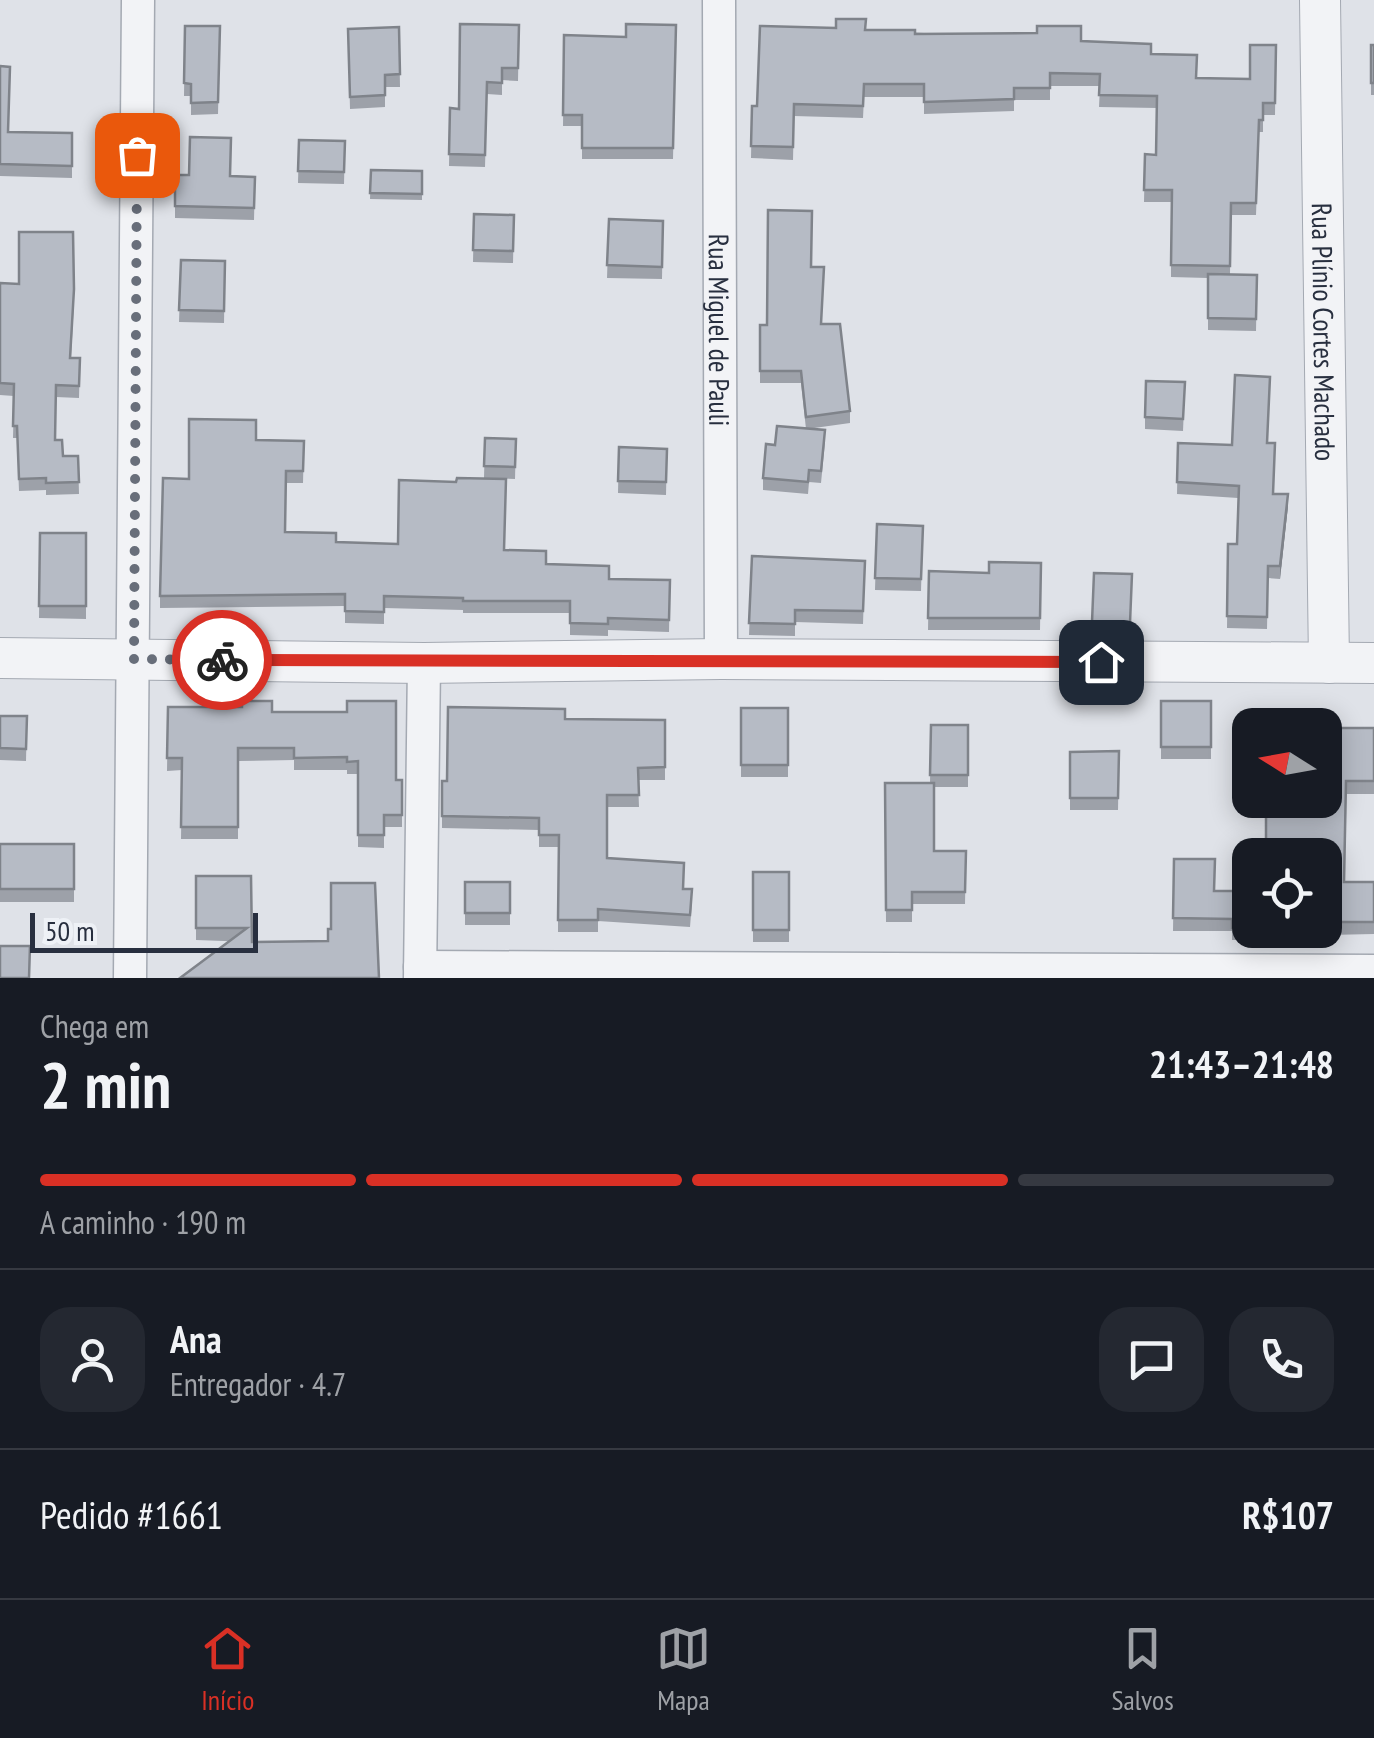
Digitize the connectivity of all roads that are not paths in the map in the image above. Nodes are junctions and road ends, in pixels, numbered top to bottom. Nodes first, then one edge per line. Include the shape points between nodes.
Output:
1 (138, 0) edge
2 (720, 0) edge
3 (1320, 0) edge
4 (0, 658) edge
5 (134, 659) junction
6 (722, 659) junction
7 (424, 662) junction
8 (1328, 663) junction
9 (1374, 664) edge
10 (1374, 971) edge
11 (420, 972) edge
12 (130, 978) edge

1 - 5 street
2 - 6 street, Rua Miguel de Pauli
3 - 8 street, Rua Plínio Cortes Machado
4 - 5 street
5 - 7 street
5 - 12 street
6 - 7 street
6 - 8 street
7 - 11 street
8 - 9 street
10 - 11 street

